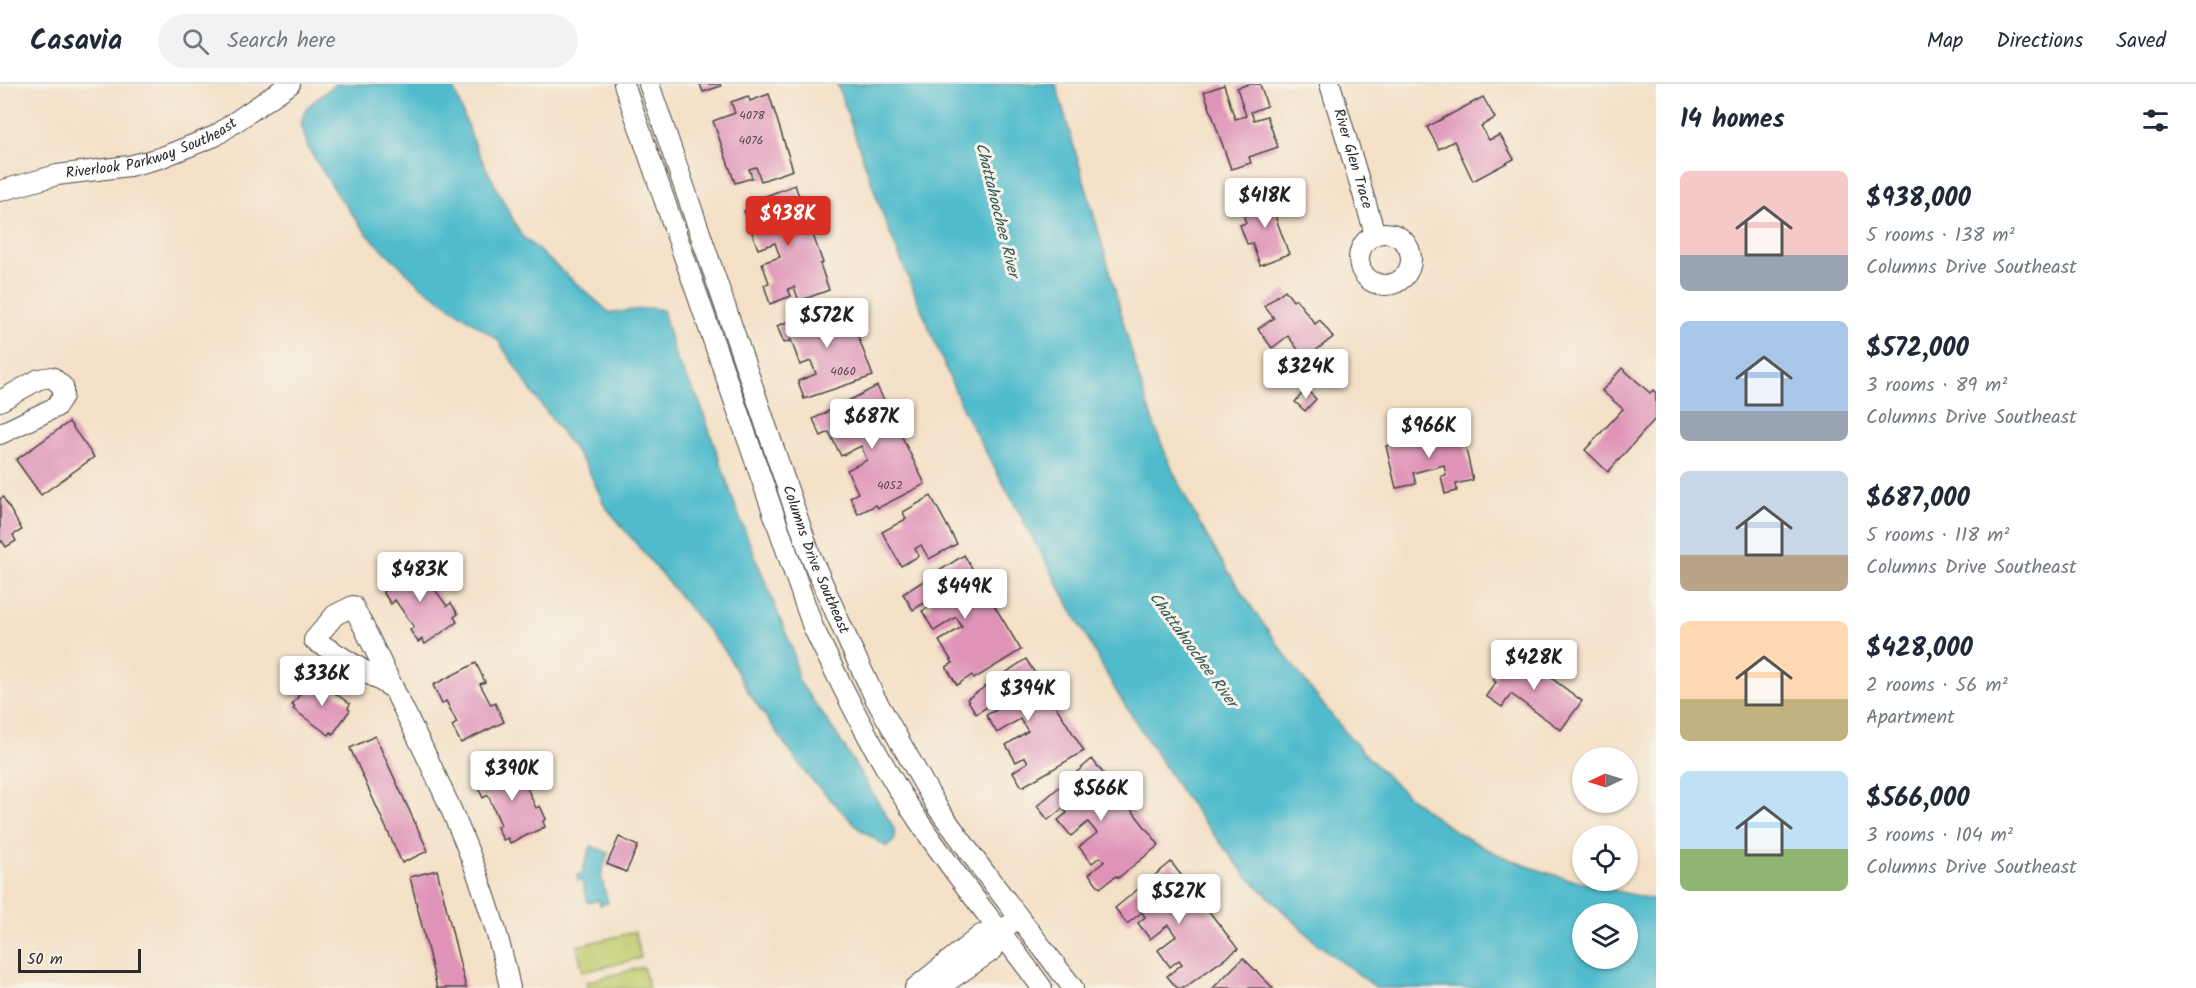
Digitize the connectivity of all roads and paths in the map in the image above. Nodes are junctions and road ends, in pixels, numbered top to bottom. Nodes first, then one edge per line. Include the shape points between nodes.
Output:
1 (290, 84) edge
2 (624, 84) edge
3 (650, 84) edge
4 (1330, 84) edge
5 (0, 191) edge
6 (1375, 234) dead end
7 (742, 358) junction
8 (721, 366) junction
9 (0, 401) edge
10 (0, 434) edge
11 (849, 643) junction
12 (826, 654) junction
13 (394, 689) dead end
14 (1018, 918) junction
15 (1000, 932) junction
16 (928, 986) edge
17 (510, 988) edge
18 (1042, 988) edge
19 (1073, 988) edge

1 - 5 street, Riverlook Parkway Southeast via 215,136 160,158 57,175
2 - 8 street, Columns Drive Southeast
3 - 7 street, Columns Drive Southeast
4 - 6 street, River Glen Trace
7 - 8 street
7 - 11 street, Columns Drive Southeast via 811,557
8 - 12 street, Columns Drive Southeast via 797,588
9 - 10 street via 46,378 52,377 63,387 61,402 56,406
11 - 12 street
11 - 14 street, Columns Drive Southeast via 913,768
12 - 15 street, Columns Drive Southeast via 852,708 913,812
13 - 17 street via 449,800 479,878
14 - 15 street
14 - 19 street, Columns Drive Southeast
15 - 16 street via 993,950
15 - 18 street, Columns Drive Southeast

